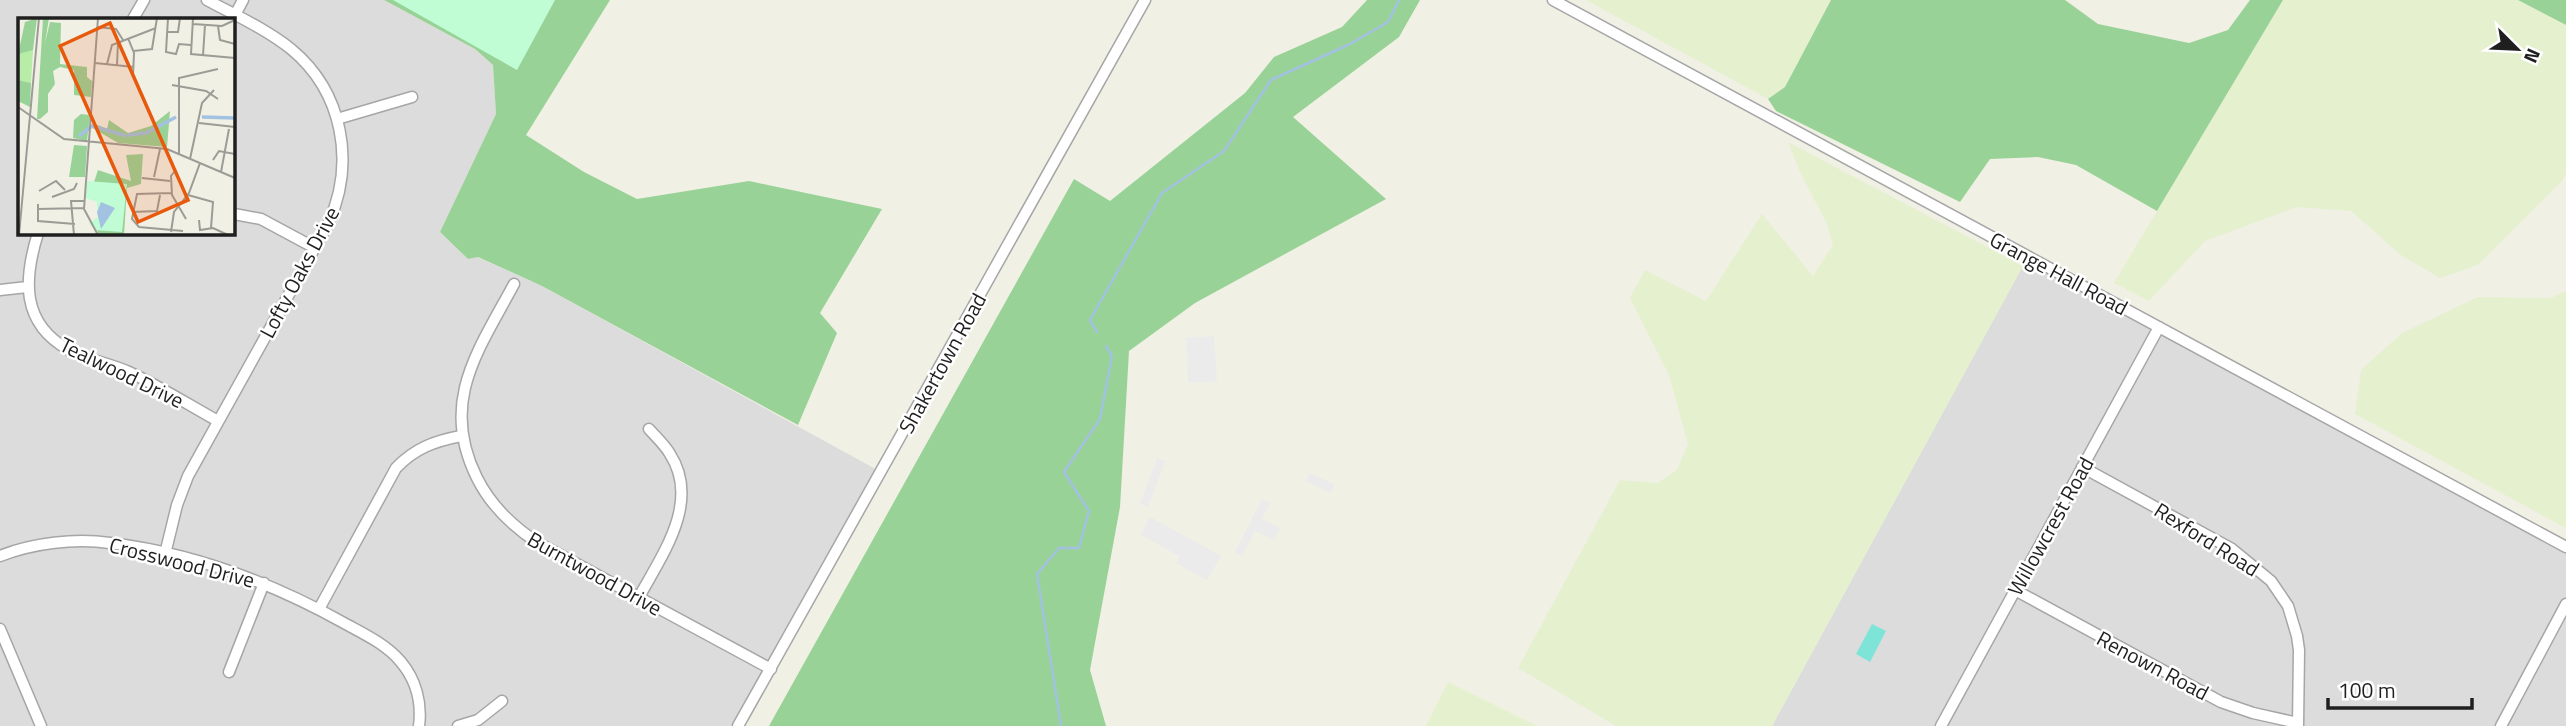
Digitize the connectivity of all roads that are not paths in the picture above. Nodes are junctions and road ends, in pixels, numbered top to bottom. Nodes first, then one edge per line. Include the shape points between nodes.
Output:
1 (144, 0) edge
2 (207, 0) edge
3 (243, 0) edge
4 (1145, 0) edge
5 (1553, 0) edge
6 (235, 15) junction
7 (135, 18) edge
8 (412, 97) dead end
9 (338, 119) junction
10 (234, 214) edge
11 (38, 234) edge
12 (315, 248) junction
13 (514, 284) dead end
14 (27, 287) junction
15 (0, 290) edge
16 (2159, 327) junction
17 (218, 421) junction
18 (649, 429) dead end
19 (461, 436) junction
20 (2082, 467) junction
21 (2566, 547) edge
22 (165, 554) junction
23 (0, 556) edge
24 (264, 583) junction
25 (2015, 590) junction
26 (639, 597) junction
27 (2566, 604) edge
28 (318, 609) junction
29 (0, 629) edge
30 (771, 669) junction
31 (229, 672) dead end
32 (502, 701) dead end
33 (2298, 724) edge
34 (41, 726) edge
35 (419, 726) edge
36 (458, 726) edge
37 (738, 726) edge
38 (1941, 726) edge
39 (2501, 726) edge

1 - 7 street
2 - 6 street, Lofty Oaks Drive
3 - 6 street
4 - 30 street, Shakertown Road
5 - 16 street, Grange Hall Road
6 - 9 street, Lofty Oaks Drive via 303,60 324,88
8 - 9 street
9 - 12 street, Lofty Oaks Drive via 343,154 340,190
10 - 12 street via 261,219
11 - 14 street, Tealwood Drive
12 - 17 street, Lofty Oaks Drive
13 - 19 street via 469,372 460,414
14 - 15 street
14 - 17 street, Tealwood Drive via 37,320 61,345 132,374
16 - 20 street, Willowcrest Road
16 - 21 street, Grange Hall Road
17 - 22 street, Lofty Oaks Drive via 183,488
18 - 26 street via 672,457 681,502 674,531
19 - 26 street, Burntwood Drive via 482,488 510,522 538,543
19 - 28 street via 425,445 396,468
20 - 25 street, Willowcrest Road
20 - 33 street, Rexford Road via 2232,549 2271,581 2287,606 2297,636
22 - 23 street, Crosswood Drive via 87,542 55,543
22 - 24 street, Crosswood Drive
24 - 28 street, Crosswood Drive
24 - 31 street
25 - 33 street, Renown Road via 2221,702
25 - 38 street, Willowcrest Road
26 - 30 street, Burntwood Drive
27 - 39 street
28 - 35 street, Crosswood Drive via 380,643 400,660 417,693
29 - 34 street
30 - 37 street, Shakertown Road
32 - 36 street via 478,720

